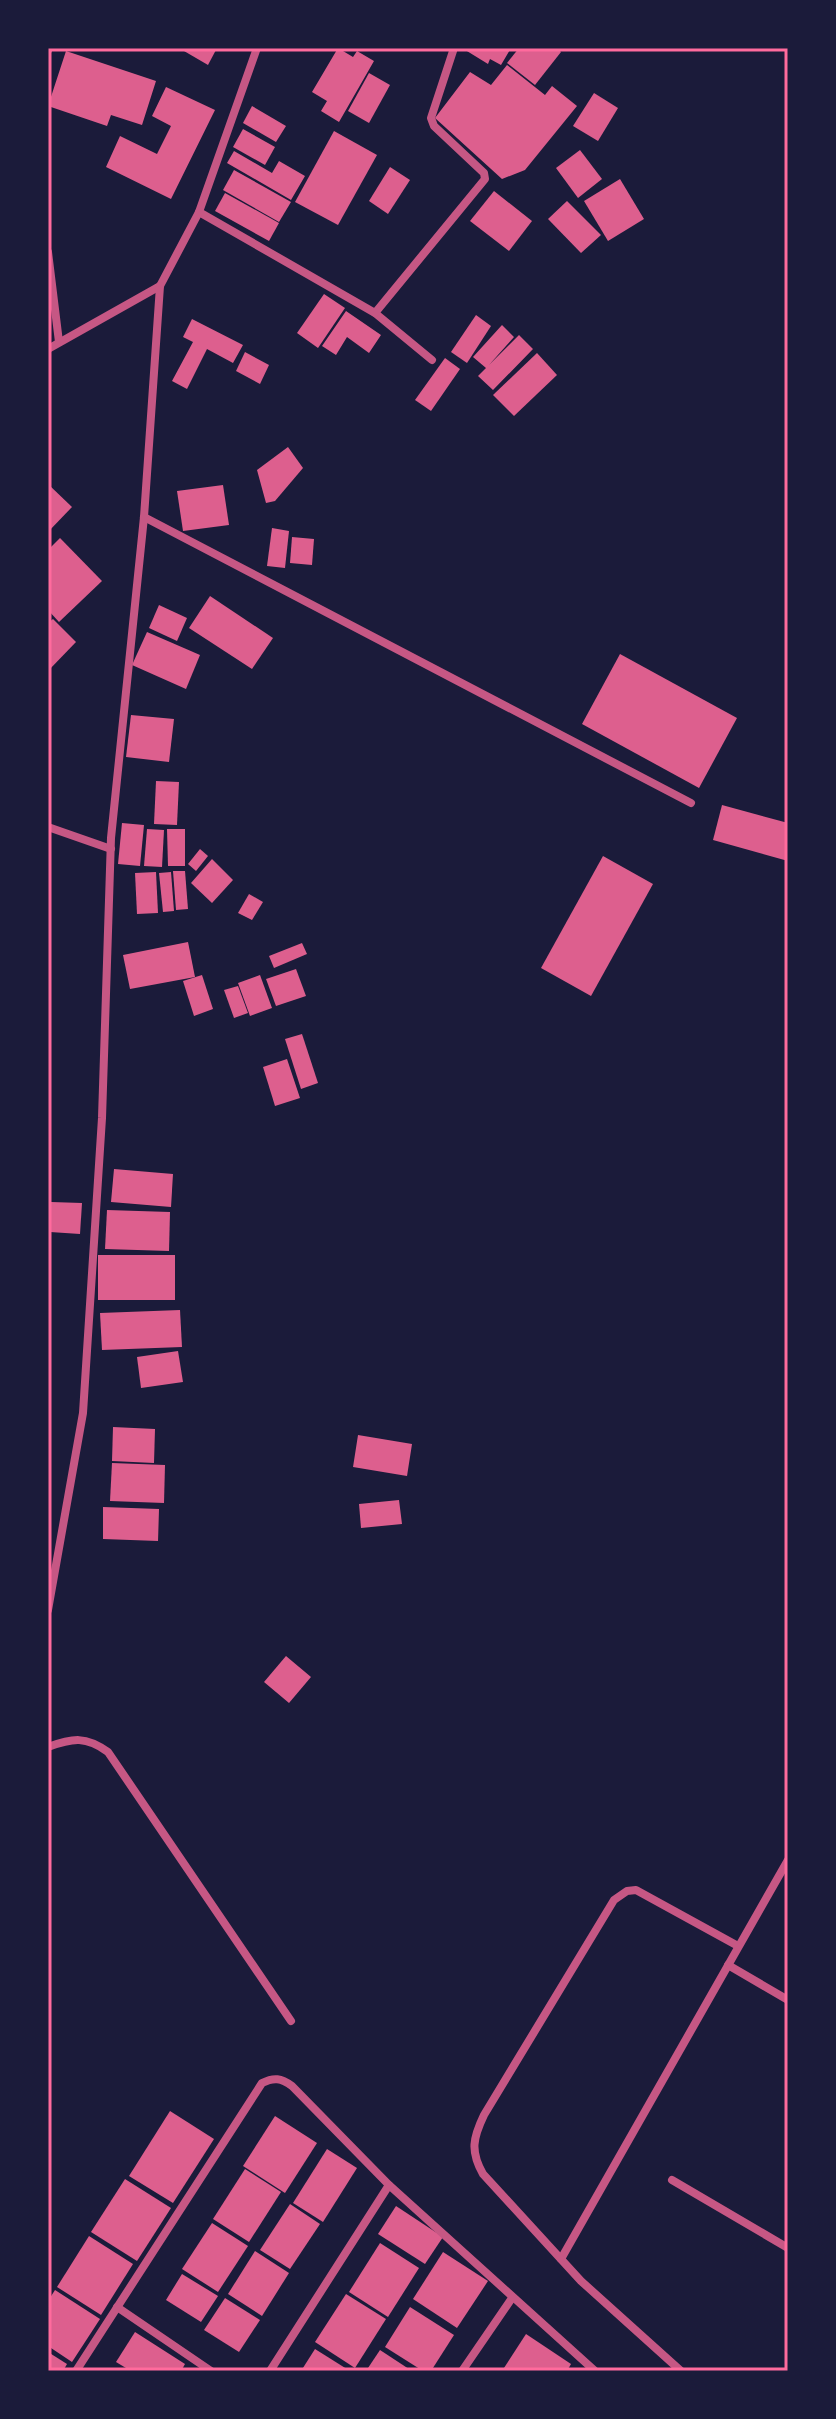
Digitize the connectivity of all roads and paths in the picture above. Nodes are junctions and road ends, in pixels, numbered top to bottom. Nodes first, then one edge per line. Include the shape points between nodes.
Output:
1 (257, 48) edge
2 (454, 48) edge
3 (199, 212) junction
4 (48, 252) edge
5 (160, 286) junction
6 (375, 313) junction
7 (59, 342) junction
8 (48, 349) edge
9 (432, 360) dead end
10 (144, 517) junction
11 (691, 803) dead end
12 (48, 827) edge
13 (111, 849) junction
14 (48, 1610) edge
15 (48, 1747) edge
16 (788, 1860) edge
17 (738, 1946) junction
18 (728, 1965) junction
19 (788, 2000) edge
20 (291, 2021) dead end
21 (672, 2180) dead end
22 (389, 2185) junction
23 (788, 2248) edge
24 (561, 2259) junction
25 (512, 2298) junction
26 (117, 2307) junction
27 (76, 2371) edge
28 (211, 2371) edge
29 (270, 2371) edge
30 (462, 2371) edge
31 (595, 2371) edge
32 (681, 2371) edge

1 - 3 street
2 - 6 street via 431,118 485,179
3 - 5 street
3 - 6 street
4 - 7 street
5 - 7 street
5 - 10 street
6 - 9 street
7 - 8 street
10 - 11 street
10 - 13 street
12 - 13 street
13 - 14 street via 102,1118 83,1413
15 - 20 street via 74,1738 108,1752
16 - 17 street
17 - 18 street
17 - 24 street via 636,1890 621,1893 484,2115 472,2144 474,2158
18 - 19 street
18 - 24 street
21 - 23 street
22 - 25 street
22 - 26 street via 292,2086 272,2078 262,2083
22 - 29 street
24 - 32 street
25 - 30 street
25 - 31 street
26 - 27 street
26 - 28 street

